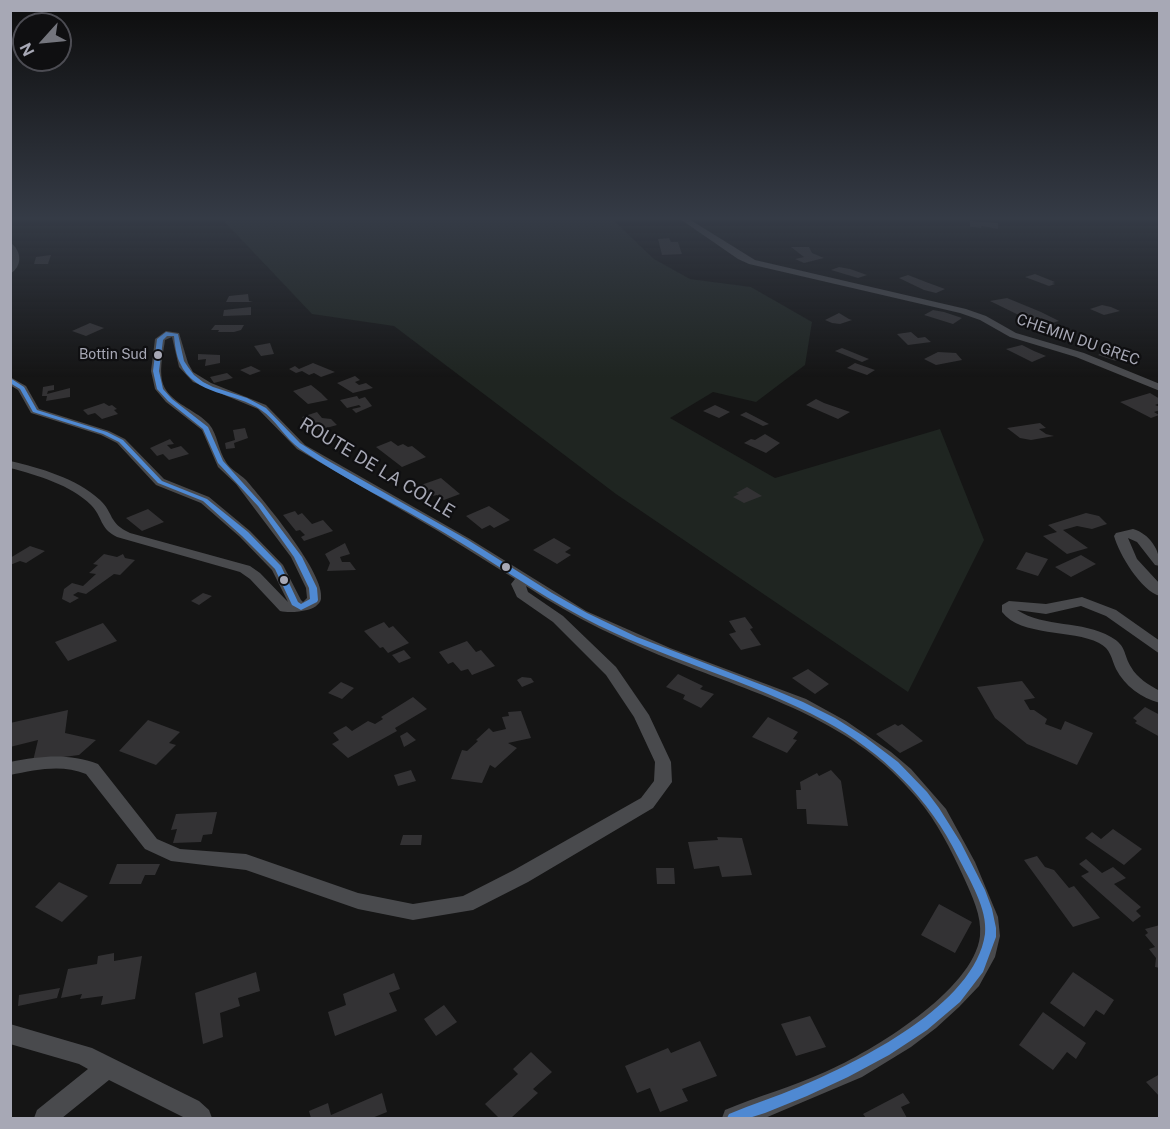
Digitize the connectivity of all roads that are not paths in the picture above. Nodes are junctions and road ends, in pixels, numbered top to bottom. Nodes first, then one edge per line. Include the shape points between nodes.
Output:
1 (789, 272) edge
2 (10, 380) edge
3 (1160, 388) edge
4 (10, 464) edge
5 (1160, 562) edge
6 (524, 578) junction
7 (1160, 592) edge
8 (301, 607) junction
9 (1160, 649) edge
10 (1160, 698) edge
11 (10, 769) edge
12 (10, 1034) edge
13 (107, 1068) junction
14 (45, 1119) edge
15 (201, 1119) edge
16 (733, 1119) edge

1 - 3 street, CHEMIN DU GREC via 963,311 1000,330 1080,355
2 - 8 street via 22,388 36,411 121,441 160,482 205,500 278,568 290,595
4 - 8 street via 56,480 94,500 109,526 120,533 245,569 285,608
5 - 7 street via 1133,533 1120,536 1123,549
6 - 8 street, ROUTE DE LA COLLE via 301,447 261,407 200,381 184,367 176,335 162,335 157,374 160,388 207,430 221,464 239,480 283,535 314,587 314,600
6 - 11 street via 518,584 522,594 558,619 611,671 641,715 663,762 663,782 647,803 466,904 413,912 358,901 246,862 178,856 151,844 92,770 80,763 52,761
6 - 16 street via 579,613 619,632 813,709 846,728 883,755 932,802 954,833 987,910 990,938 983,963 943,1011 838,1077
9 - 10 street via 1111,613 1082,601 1046,609 1009,605 1010,612 1025,620 1102,638 1118,650 1119,661 1130,681
12 - 13 street via 84,1055
13 - 14 street
13 - 15 street via 191,1109

